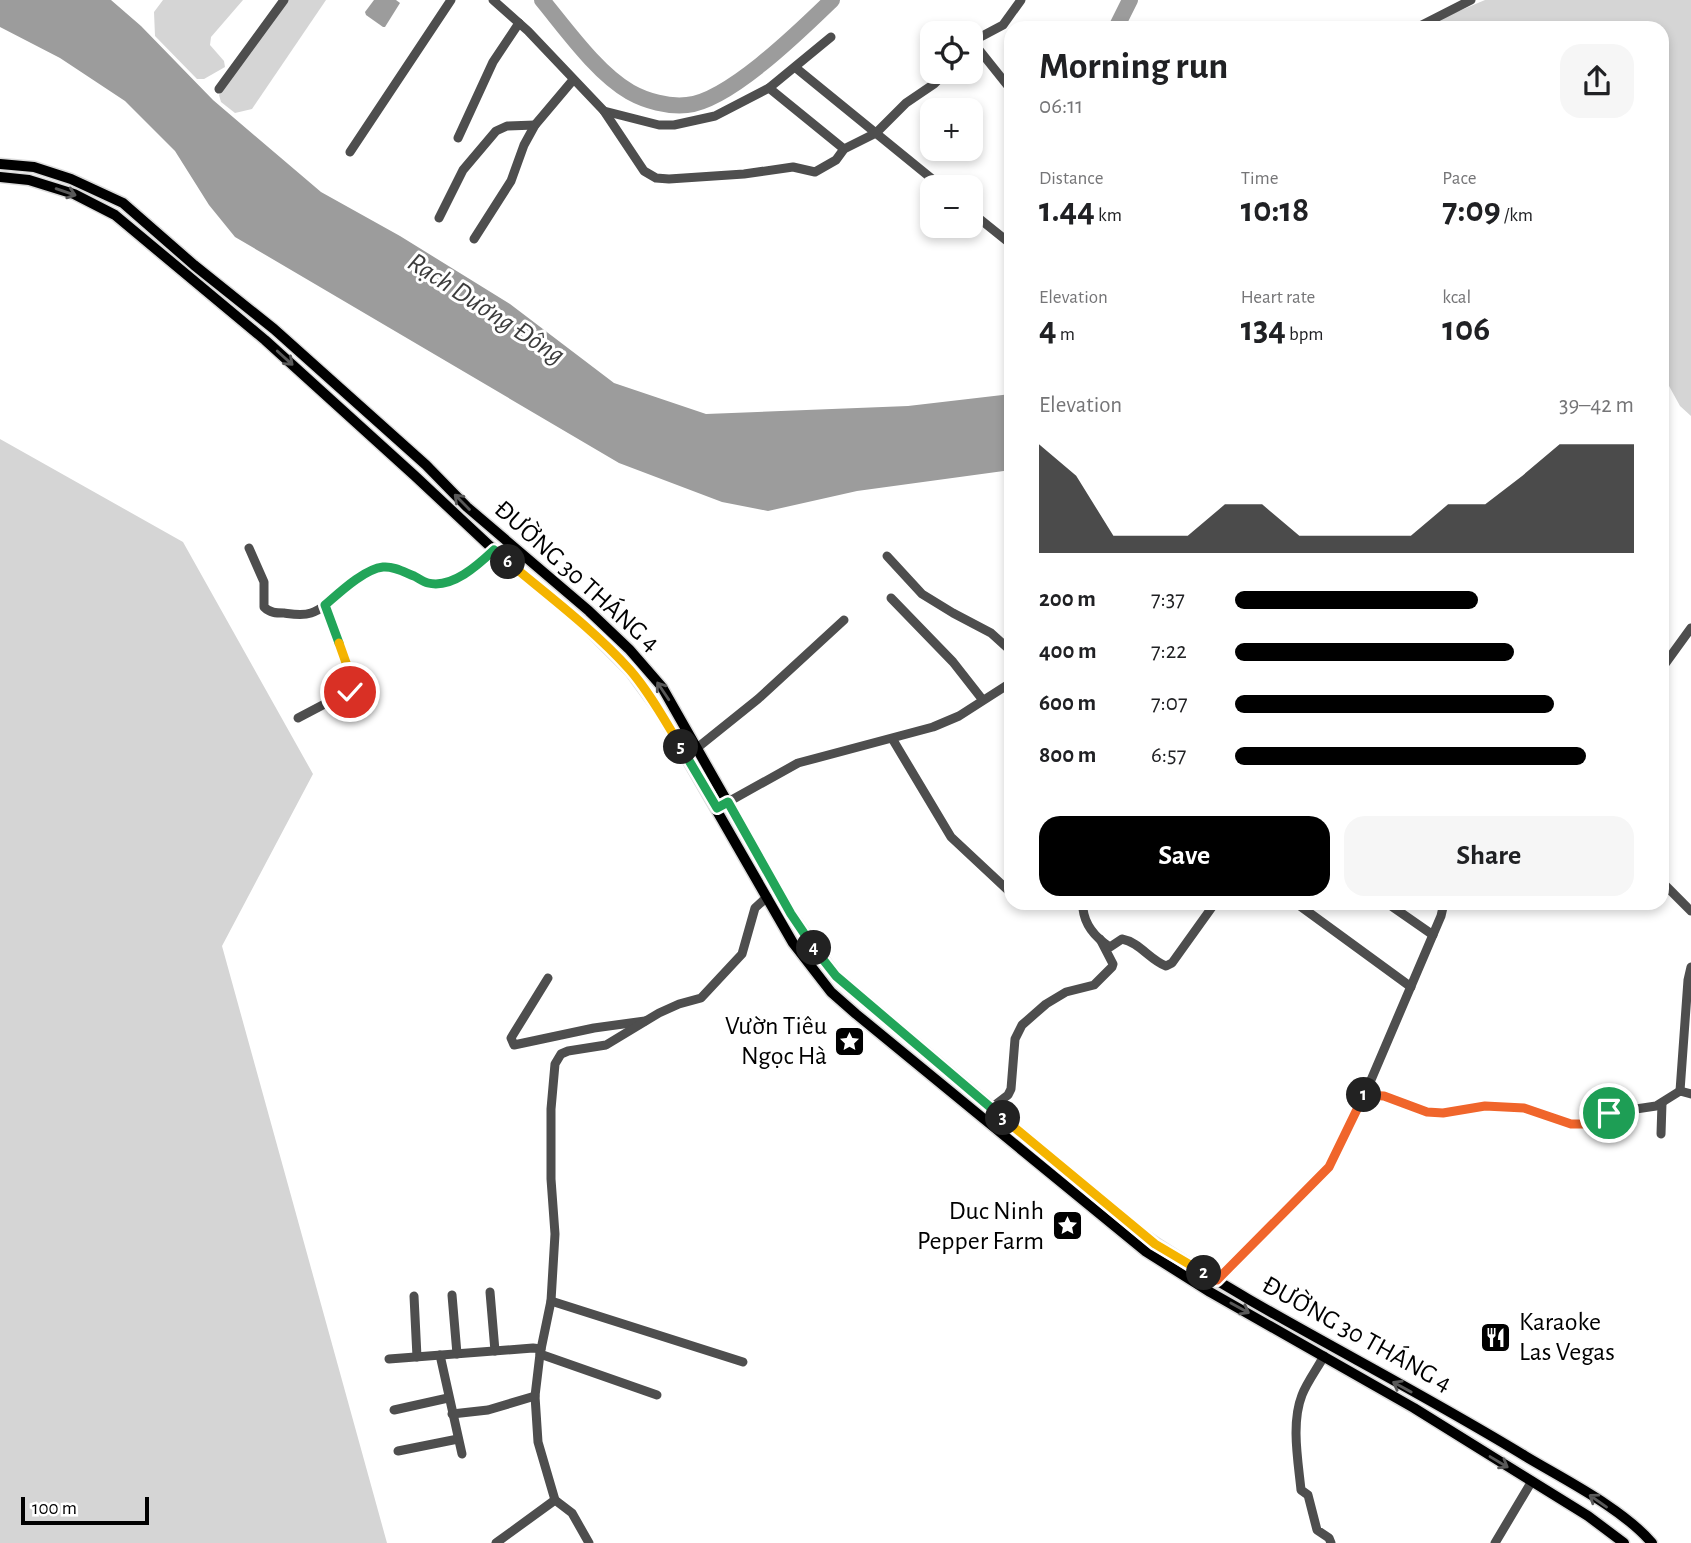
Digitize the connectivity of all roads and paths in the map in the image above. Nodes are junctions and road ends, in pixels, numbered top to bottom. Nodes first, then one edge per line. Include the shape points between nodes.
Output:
1 (284, 0) edge
2 (451, 0) edge
3 (493, 0) edge
4 (1021, 0) edge
5 (1472, 0) edge
6 (1006, 21) edge
7 (1430, 21) edge
8 (519, 23) junction
9 (1004, 24) edge
10 (983, 35) edge
11 (831, 37) dead end
12 (983, 55) edge
13 (796, 68) junction
14 (573, 80) junction
15 (1004, 81) edge
16 (934, 84) edge
17 (769, 88) junction
18 (219, 89) dead end
19 (604, 111) junction
20 (535, 125) junction
21 (876, 133) junction
22 (458, 138) dead end
23 (844, 149) junction
24 (349, 152) dead end
25 (0, 164) edge
26 (927, 175) edge
27 (0, 177) edge
28 (123, 203) junction
29 (115, 215) junction
30 (439, 218) dead end
31 (983, 222) edge
32 (474, 239) dead end
33 (1004, 239) edge
34 (274, 329) junction
35 (265, 340) junction
36 (426, 465) junction
37 (415, 476) junction
38 (249, 548) dead end
39 (494, 550) junction
40 (887, 555) dead end
41 (891, 598) dead end
42 (325, 605) junction
43 (589, 611) junction
44 (844, 620) dead end
45 (580, 621) junction
46 (1691, 628) edge
47 (1004, 644) edge
48 (1669, 658) edge
49 (1004, 687) edge
50 (982, 699) junction
51 (299, 718) dead end
52 (893, 740) junction
53 (697, 748) junction
54 (728, 802) junction
55 (717, 808) junction
56 (1004, 887) edge
57 (1669, 889) edge
58 (767, 897) junction
59 (1083, 910) edge
60 (1210, 910) edge
61 (1306, 910) edge
62 (1397, 910) edge
63 (1442, 910) edge
64 (1691, 911) edge
65 (1433, 935) junction
66 (1100, 939) junction
67 (1691, 967) edge
68 (548, 978) dead end
69 (1411, 987) junction
70 (866, 1003) junction
71 (856, 1014) junction
72 (647, 1021) junction
73 (958, 1080) junction
74 (949, 1090) junction
75 (1680, 1091) junction
76 (1365, 1094) junction
77 (1691, 1094) edge
78 (1662, 1103) junction
79 (991, 1108) junction
80 (1661, 1134) dead end
81 (1217, 1280) junction
82 (490, 1292) dead end
83 (1210, 1292) junction
84 (452, 1295) dead end
85 (414, 1296) dead end
86 (551, 1301) junction
87 (495, 1351) junction
88 (541, 1352) junction
89 (457, 1354) junction
90 (440, 1355) junction
91 (1324, 1356) junction
92 (417, 1357) junction
93 (388, 1359) dead end
94 (743, 1362) dead end
95 (657, 1395) dead end
96 (535, 1396) junction
97 (448, 1398) junction
98 (394, 1410) dead end
99 (452, 1414) junction
100 (1471, 1423) junction
101 (1459, 1437) junction
102 (458, 1439) junction
103 (398, 1451) dead end
104 (462, 1454) dead end
105 (1532, 1481) junction
106 (555, 1500) junction
107 (496, 1543) edge
108 (589, 1543) edge
109 (1331, 1543) edge
110 (1494, 1543) edge
111 (1624, 1543) edge
112 (1652, 1543) edge

1 - 18 street
2 - 24 street
3 - 8 street
4 - 6 street
5 - 7 street
8 - 14 street
8 - 22 street via 493,61
9 - 10 street
11 - 13 street
12 - 15 street
13 - 17 street
13 - 21 street
14 - 19 street
14 - 20 street
16 - 21 street via 906,103
17 - 19 street via 715,116 674,125
17 - 23 street
19 - 23 street via 644,171 656,178 793,167 815,172 836,160
20 - 30 street via 496,131 463,170
20 - 32 street via 510,181
21 - 23 street
21 - 26 street
25 - 28 main road, ĐƯỜNG 30 THÁNG 4 via 34,167
27 -> 29 main road, ĐƯỜNG 30 THÁNG 4 via 29,180 74,194
28 - 29 main road
28 - 34 main road, ĐƯỜNG 30 THÁNG 4
29 - 35 main road, ĐƯỜNG 30 THÁNG 4
31 - 33 street
34 - 35 main road
34 - 36 main road, ĐƯỜNG 30 THÁNG 4
35 -> 37 main road, ĐƯỜNG 30 THÁNG 4
36 - 37 main road
43 -> 36 main road, ĐƯỜNG 30 THÁNG 4 via 467,507
37 - 39 main road, ĐƯỜNG 30 THÁNG 4
38 - 42 street via 264,582 267,611 302,615
39 - 42 street via 466,572 439,584 396,568 375,569
39 - 45 main road, ĐƯỜNG 30 THÁNG 4
40 - 47 street via 922,594 991,632
41 - 50 street
42 - 51 street via 355,688
43 - 45 main road
53 -> 43 main road, ĐƯỜNG 30 THÁNG 4 via 662,687
44 - 53 street
45 - 55 main road, ĐƯỜNG 30 THÁNG 4 via 631,671
46 - 48 street
49 - 50 street
50 - 52 street via 946,722
52 - 54 street via 798,763
52 - 56 street via 951,837
53 - 54 main road, ĐƯỜNG 30 THÁNG 4
54 - 55 main road
54 - 70 main road, ĐƯỜNG 30 THÁNG 4 via 812,945 836,976
55 - 58 main road, ĐƯỜNG 30 THÁNG 4
57 - 64 street
58 - 71 main road, ĐƯỜNG 30 THÁNG 4 via 807,964
58 - 72 street via 755,908 742,954 709,990 701,998
59 - 66 street via 1084,919
60 - 66 street via 1168,965 1130,940 1122,939 1110,947
61 - 69 street
62 - 65 street
63 - 65 street
65 - 69 street
66 - 79 street via 1112,968 1094,985 1066,992 1022,1025 1015,1039 1011,1089
67 - 75 street
68 - 72 street via 511,1038 512,1044
69 - 76 street
70 - 71 main road
70 - 73 main road, ĐƯỜNG 30 THÁNG 4
71 - 74 main road, ĐƯỜNG 30 THÁNG 4
72 - 86 street via 607,1045 561,1054 555,1064
73 - 74 main road
73 - 79 main road, ĐƯỜNG 30 THÁNG 4
74 - 83 main road, ĐƯỜNG 30 THÁNG 4 via 1145,1251
75 - 77 street
75 - 78 street
76 - 78 street via 1427,1112 1485,1106 1524,1108 1571,1124
76 - 81 street via 1329,1167
78 - 80 street
79 - 81 main road, ĐƯỜNG 30 THÁNG 4 via 1155,1244
81 - 83 main road
100 -> 81 main road, ĐƯỜNG 30 THÁNG 4
82 - 87 street
83 -> 91 main road, ĐƯỜNG 30 THÁNG 4
84 - 89 street
85 - 92 street
86 - 88 street
86 - 94 street
87 - 88 street
87 - 89 street
88 - 95 street
88 - 96 street
89 - 90 street
90 - 92 street
90 - 97 street
91 - 101 main road, ĐƯỜNG 30 THÁNG 4
91 - 109 street via 1298,1408 1297,1452 1301,1490 1308,1495 1317,1530
92 - 93 street
96 - 99 street via 488,1410
96 - 106 street via 538,1442
97 - 98 street
97 - 99 street
99 - 102 street
100 - 101 main road
112 -> 100 main road, ĐƯỜNG 30 THÁNG 4 via 1593,1496
101 -> 105 main road, ĐƯỜNG 30 THÁNG 4
102 - 103 street
102 - 104 street
105 - 110 street
105 - 111 main road, ĐƯỜNG 30 THÁNG 4
106 - 107 street
106 - 108 street via 572,1513

